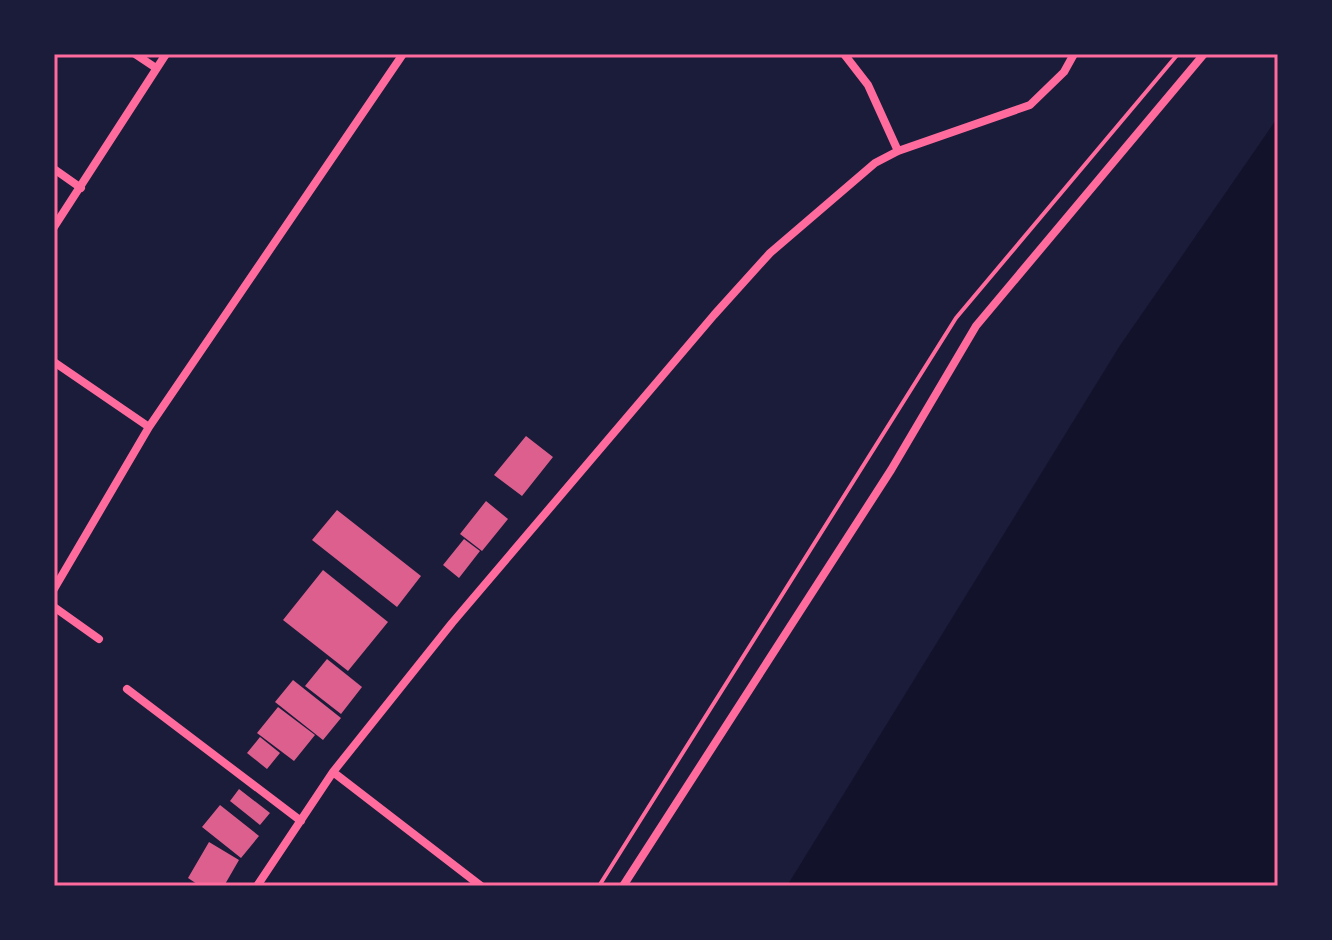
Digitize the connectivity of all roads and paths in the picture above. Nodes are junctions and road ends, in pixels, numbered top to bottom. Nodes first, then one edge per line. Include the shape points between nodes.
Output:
1 (135, 54) edge
2 (166, 54) edge
3 (403, 54) edge
4 (844, 54) edge
5 (1074, 54) edge
6 (1178, 54) edge
7 (1204, 54) edge
8 (156, 68) junction
9 (898, 151) junction
10 (54, 169) edge
11 (81, 188) junction
12 (54, 227) edge
13 (54, 362) edge
14 (149, 427) junction
15 (54, 589) edge
16 (54, 607) edge
17 (99, 639) dead end
18 (127, 689) dead end
19 (333, 772) junction
20 (301, 821) junction
21 (257, 886) edge
22 (481, 886) edge
23 (599, 886) edge
24 (623, 886) edge

1 - 8 street
2 - 8 street
3 - 14 street
4 - 9 street via 868,85
5 - 9 street via 1064,72 1030,105
6 - 23 path via 956,318
7 - 24 street via 976,326 891,470
8 - 11 street
9 - 19 street via 875,163 770,253 452,623
10 - 11 street
11 - 12 street
13 - 14 street
14 - 15 street
16 - 17 street
18 - 20 street
19 - 20 street
19 - 22 street
20 - 21 street

